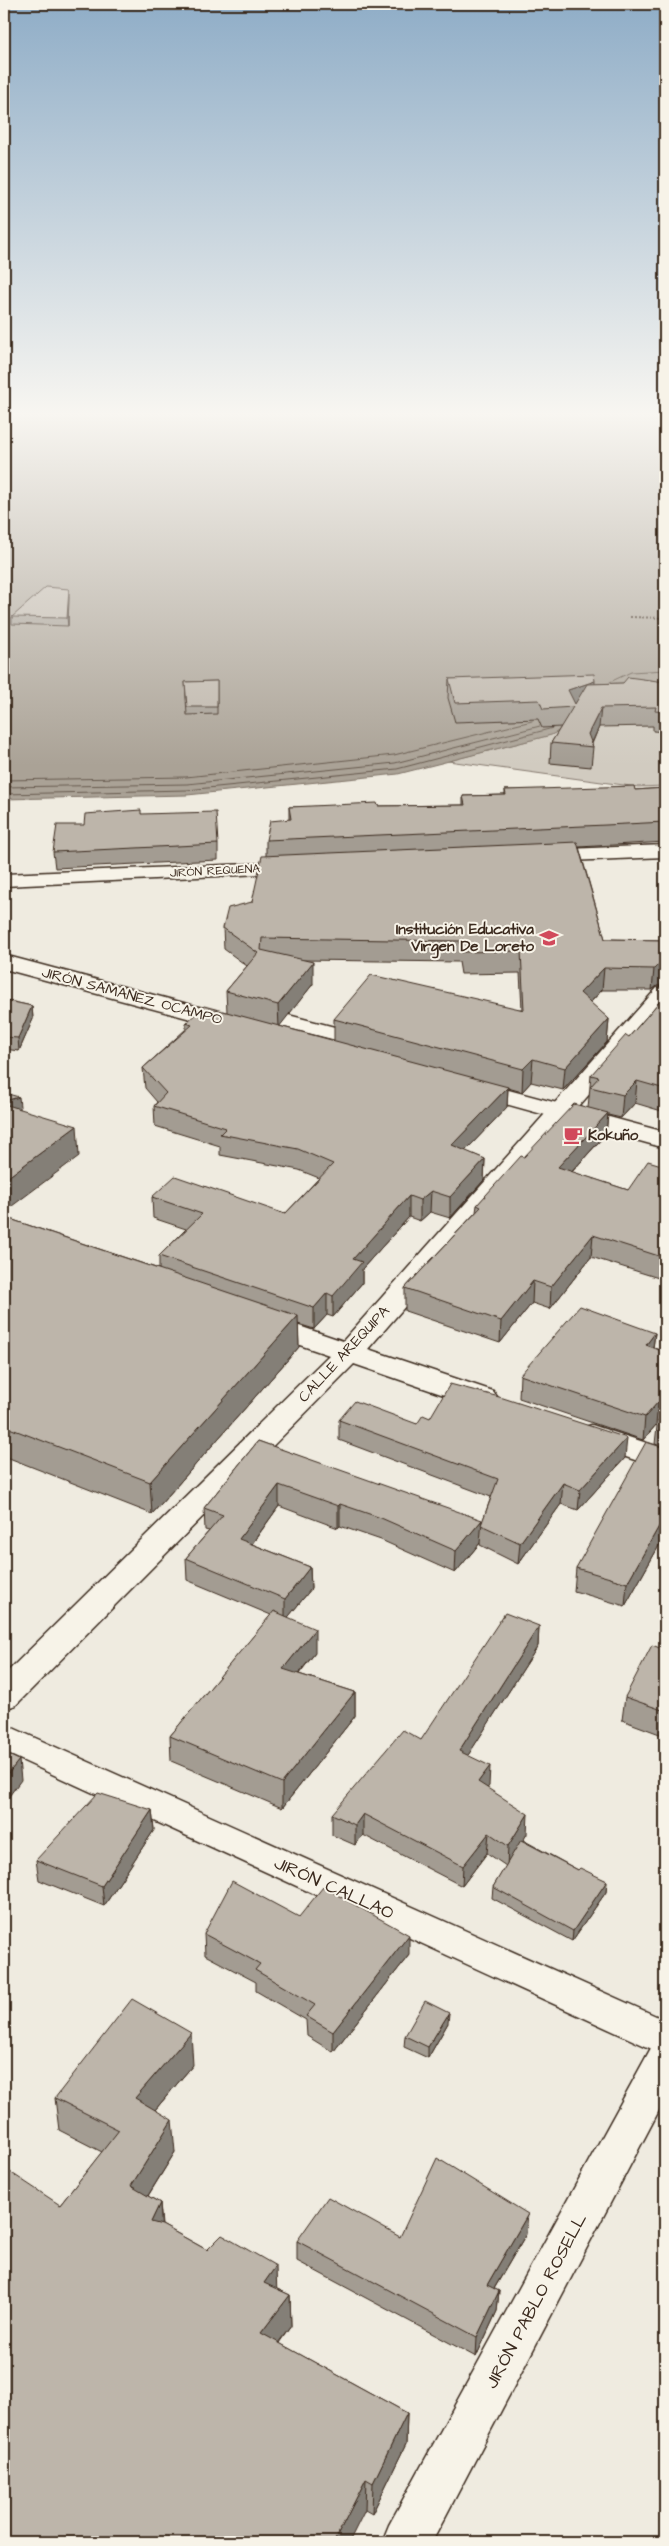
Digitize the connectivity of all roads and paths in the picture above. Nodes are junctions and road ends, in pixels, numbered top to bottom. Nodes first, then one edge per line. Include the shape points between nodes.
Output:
1 (630, 616) dead end
2 (665, 618) edge
3 (665, 851) edge
4 (665, 862) edge
5 (4, 880) edge
6 (4, 889) edge
7 (4, 948) edge
8 (4, 962) edge
9 (665, 993) edge
10 (460, 1075) edge
11 (565, 1103) junction
12 (665, 1123) edge
13 (665, 1140) edge
14 (237, 1314) edge
15 (349, 1352) junction
16 (507, 1406) edge
17 (563, 1425) edge
18 (665, 1460) edge
19 (4, 1696) edge
20 (4, 1737) edge
21 (665, 2038) edge
22 (665, 2060) edge
23 (406, 2542) edge

1 - 2 path
3 - 4 street via 527,863
5 - 6 street, JIRÓN REQUENA via 308,873
7 - 8 street, JIRÓN SAMANEZ OCAMPO via 383,1055
9 - 11 street, CALLE AREQUIPA
10 - 11 street
11 - 12 street
11 - 13 street
11 - 15 street, CALLE AREQUIPA
14 - 15 street
15 - 16 street
15 - 19 street, CALLE AREQUIPA
17 - 18 street
20 - 21 street, JIRÓN CALLAO
22 - 23 street, JIRÓN PABLO ROSELL

